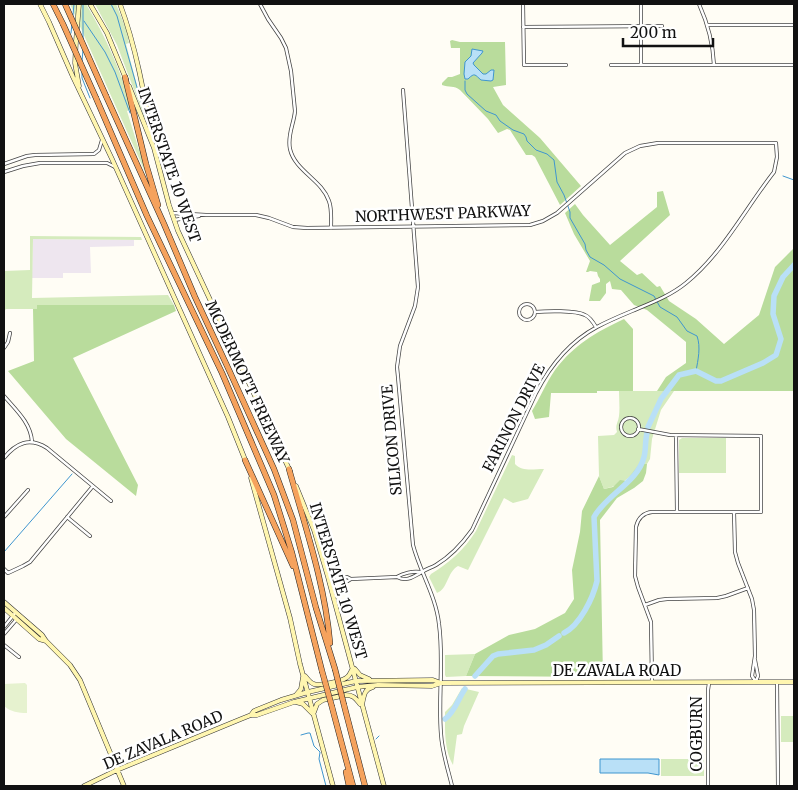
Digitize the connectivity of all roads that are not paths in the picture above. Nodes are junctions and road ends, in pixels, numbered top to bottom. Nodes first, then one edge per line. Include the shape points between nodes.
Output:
1 (40, 4) edge
2 (53, 4) edge
3 (65, 4) edge
4 (79, 4) edge
5 (90, 4) edge
6 (120, 4) edge
7 (260, 4) edge
8 (523, 4) edge
9 (641, 4) edge
10 (699, 4) edge
11 (708, 25) junction
12 (794, 25) edge
13 (641, 26) junction
14 (662, 26) dead end
15 (523, 27) junction
16 (566, 65) dead end
17 (611, 65) dead end
18 (642, 65) junction
19 (714, 65) junction
20 (794, 65) edge
21 (125, 77) junction
22 (403, 90) dead end
23 (80, 91) junction
24 (102, 139) junction
25 (776, 143) joint
26 (154, 148) junction
27 (4, 164) edge
28 (116, 168) junction
29 (4, 172) edge
30 (172, 214) junction
31 (206, 215) junction
32 (174, 220) junction
33 (164, 224) junction
34 (414, 227) junction
35 (331, 228) junction
36 (535, 312) junction
37 (596, 327) junction
38 (10, 333) dead end
39 (4, 348) edge
40 (4, 396) edge
41 (638, 429) junction
42 (676, 436) junction
43 (32, 442) junction
44 (4, 458) edge
45 (245, 460) junction
46 (289, 469) junction
47 (93, 486) junction
48 (28, 490) dead end
49 (111, 501) dead end
50 (677, 511) junction
51 (734, 512) junction
52 (4, 517) edge
53 (67, 517) junction
54 (90, 536) dead end
55 (4, 569) edge
56 (422, 572) junction
57 (328, 576) junction
58 (350, 579) junction
59 (329, 582) junction
60 (302, 587) junction
61 (748, 588) junction
62 (4, 602) edge
63 (645, 605) junction
64 (4, 608) edge
65 (16, 616) junction
66 (4, 627) edge
67 (4, 634) edge
68 (4, 646) edge
69 (330, 654) junction
70 (19, 657) dead end
71 (353, 667) junction
72 (304, 674) junction
73 (356, 680) junction
74 (371, 680) junction
75 (652, 682) junction
76 (709, 682) junction
77 (756, 682) junction
78 (777, 682) junction
79 (794, 682) edge
80 (441, 683) junction
81 (378, 685) junction
82 (357, 687) junction
83 (308, 692) junction
84 (294, 696) junction
85 (310, 698) junction
86 (294, 702) junction
87 (362, 707) junction
88 (251, 715) junction
89 (314, 715) junction
90 (340, 735) junction
91 (117, 770) junction
92 (84, 786) edge
93 (124, 786) edge
94 (333, 786) edge
95 (349, 786) edge
96 (353, 786) edge
97 (365, 786) edge
98 (384, 786) edge
99 (452, 786) edge
100 (708, 786) edge
101 (778, 786) edge

1 - 23 main road
2 - 60 highway, MCDERMOTT FREEWAY, bridge via 261,464 274,495
3 - 33 highway, MCDERMOTT FREEWAY, bridge
4 - 23 main road via 76,63
5 - 21 main road, INTERSTATE 10 WEST via 107,33
6 - 26 main road via 134,50
7 - 35 street via 285,44 290,63 295,111 289,136 290,151 298,165 327,196
8 - 15 street
9 - 13 street
10 - 11 street
11 - 12 street
11 - 19 street
13 - 14 street
13 - 15 street
13 - 18 street
15 - 16 street via 524,65
17 - 18 street
18 - 19 street
19 - 20 street
21 - 26 main road, INTERSTATE 10 WEST
21 - 33 highway
22 - 34 street, SILICON DRIVE
23 - 24 main road
24 - 27 street via 99,150 94,154 35,155
24 - 28 main road
25 - 34 street, NORTHWEST PARKWAY via 658,143 640,146 625,153 570,202 543,221 530,225
25 - 37 street, FARINON DRIVE via 774,172 709,262 664,297
26 - 30 main road, INTERSTATE 10 WEST
28 - 29 street via 107,163 40,163
28 - 45 main road
30 - 31 street, NORTHWEST PARKWAY
30 - 32 main road, INTERSTATE 10 WEST
31 - 32 street, NORTHWEST PARKWAY
31 - 35 street, NORTHWEST PARKWAY via 256,215 293,227
32 - 46 main road, INTERSTATE 10 WEST
33 - 69 highway, MCDERMOTT FREEWAY via 194,297 274,469 293,520
34 - 35 street, NORTHWEST PARKWAY
34 - 56 street, SILICON DRIVE via 418,287 397,367 411,534
36 - 36 street via 533,306 527,304 518,312 527,320 533,318
36 - 37 street via 579,312 592,320
37 - 56 street, FARINON DRIVE via 563,352 544,377 472,530 453,553
38 - 39 street
40 - 43 street via 28,425
41 - 41 street via 637,422 631,418 621,425 622,432 628,436 634,435
41 - 42 street
42 - 50 street
42 - 51 street via 761,436 761,512
43 - 44 street via 17,445
43 - 47 street via 47,448
45 - 60 highway
45 - 72 main road
46 - 57 main road, INTERSTATE 10 WEST via 314,530
46 - 69 highway via 325,603
47 - 49 street
47 - 53 street
48 - 52 street
50 - 51 street
50 - 63 street via 647,512 637,522 635,576
51 - 61 street via 735,552
53 - 54 street
53 - 55 street via 30,562 8,573
56 - 58 street, FARINON DRIVE via 401,580
56 - 80 street, SILICON DRIVE via 436,605
57 - 58 street, FARINON DRIVE via 347,576
57 - 59 main road, INTERSTATE 10 WEST
58 - 59 street, FARINON DRIVE
59 - 71 main road, INTERSTATE 10 WEST
60 - 90 highway, MCDERMOTT FREEWAY, bridge
61 - 63 street via 722,598 667,598
61 - 77 street via 754,610 752,676
62 - 65 main road
63 - 75 street via 652,630
64 - 65 main road
65 - 66 street
65 - 67 street
65 - 91 main road via 39,639 46,641 80,680
68 - 70 street
69 - 97 highway, MCDERMOTT FREEWAY, bridge
71 - 72 main road via 346,678 320,685 312,683
71 - 73 main road, INTERSTATE 10 WEST
71 - 74 main road
72 - 83 main road
72 - 84 main road via 301,689
73 - 74 main road, DE ZAVALA ROAD
73 - 82 main road, INTERSTATE 10 WEST
73 - 83 main road, DE ZAVALA ROAD
74 - 80 main road, DE ZAVALA ROAD via 432,680
75 - 76 main road, DE ZAVALA ROAD
75 - 80 main road, DE ZAVALA ROAD
76 - 77 main road, DE ZAVALA ROAD
76 - 100 street, COGBURN
77 - 78 main road, DE ZAVALA ROAD
78 - 79 main road, DE ZAVALA ROAD
78 - 101 street
80 - 81 main road, DE ZAVALA ROAD via 432,686
80 - 99 street, SILICON DRIVE via 440,735
81 - 82 main road, DE ZAVALA ROAD
81 - 87 main road via 366,691
82 - 85 main road, DE ZAVALA ROAD
82 - 87 main road, INTERSTATE 10 WEST
83 - 84 main road, DE ZAVALA ROAD
83 - 85 main road
84 - 88 main road, DE ZAVALA ROAD
85 - 86 main road, DE ZAVALA ROAD
85 - 89 main road
86 - 88 main road, DE ZAVALA ROAD
86 - 89 main road via 303,704
87 - 89 main road via 354,697 346,694 323,700 316,706
87 - 98 main road, INTERSTATE 10 WEST
88 - 91 main road, DE ZAVALA ROAD
89 - 94 main road
90 - 95 highway
90 - 96 highway, MCDERMOTT FREEWAY
91 - 92 main road, DE ZAVALA ROAD
91 - 93 main road

